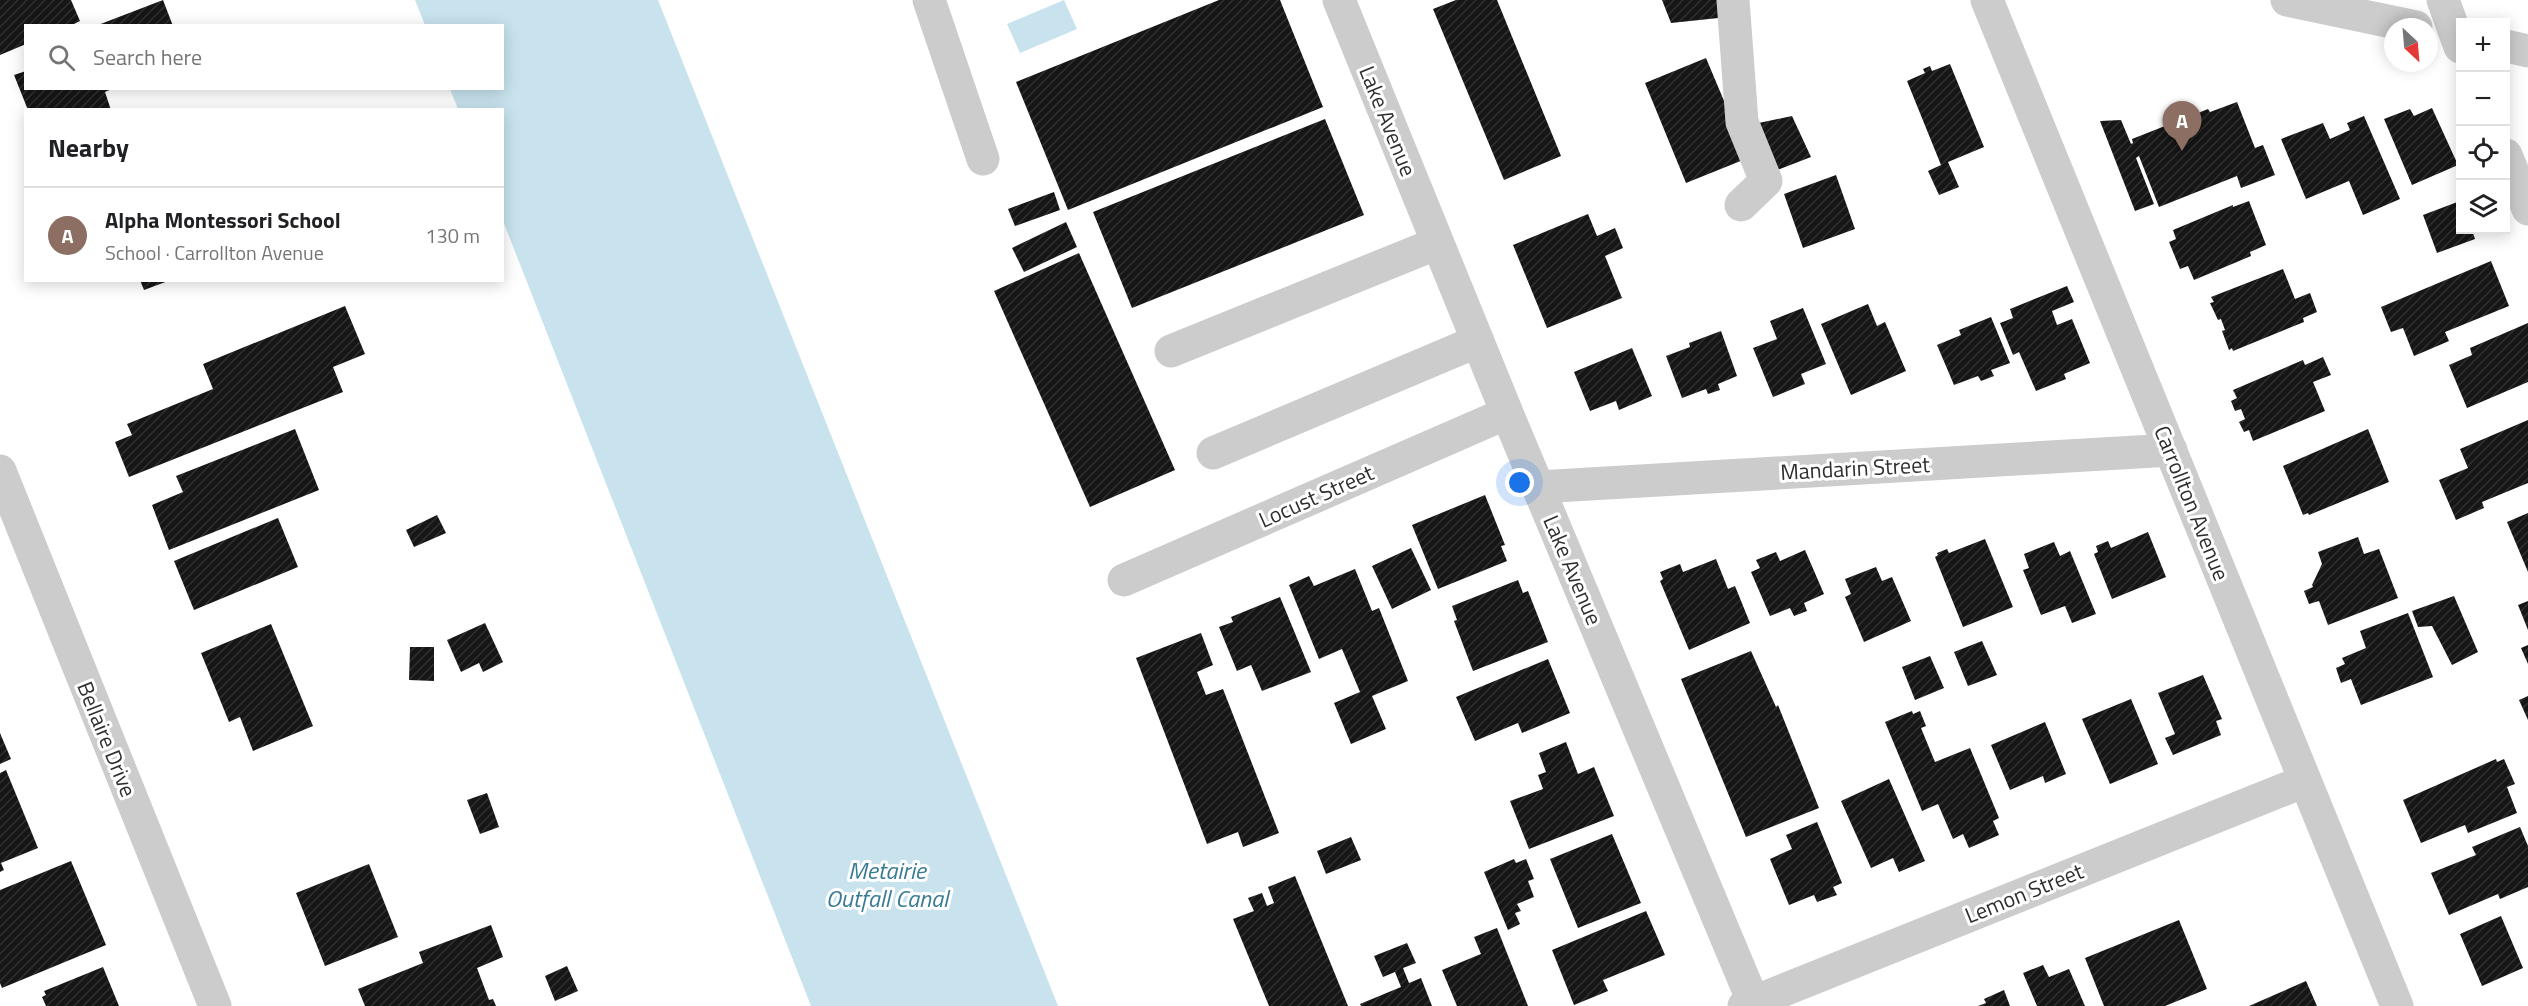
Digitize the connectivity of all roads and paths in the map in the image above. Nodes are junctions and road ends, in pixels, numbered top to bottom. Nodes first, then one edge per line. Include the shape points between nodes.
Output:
1 (929, 0) edge
2 (1339, 0) edge
3 (1733, 0) edge
4 (1987, 0) edge
5 (2287, 0) edge
6 (2443, 0) edge
7 (2384, 20) edge
8 (2451, 37) edge
9 (2510, 47) edge
10 (2528, 51) edge
11 (983, 159) dead end
12 (2510, 167) edge
13 (1741, 205) dead end
14 (2528, 209) edge
15 (1438, 243) junction
16 (1478, 341) junction
17 (1171, 351) dead end
18 (1507, 413) junction
19 (2171, 450) junction
20 (1213, 453) dead end
21 (0, 471) edge
22 (1538, 487) junction
23 (1124, 580) dead end
24 (2305, 781) junction
25 (1751, 1005) edge
26 (215, 1006) edge
27 (2397, 1006) edge

1 - 11 street
2 - 15 street, Lake Avenue
3 - 13 street via 1742,122 1766,181
4 - 19 street, Carrollton Avenue
5 - 7 street
6 - 8 street
9 - 10 street
12 - 14 street
15 - 16 street, Lake Avenue
15 - 17 street
16 - 18 street, Lake Avenue
16 - 20 street
18 - 22 street, Lake Avenue
18 - 23 street, Locust Street
19 - 22 street, Mandarin Street
19 - 24 street, Carrollton Avenue
21 - 26 street, Bellaire Drive
22 - 25 street, Lake Avenue
24 - 25 street, Lemon Street
24 - 27 street, Carrollton Avenue

